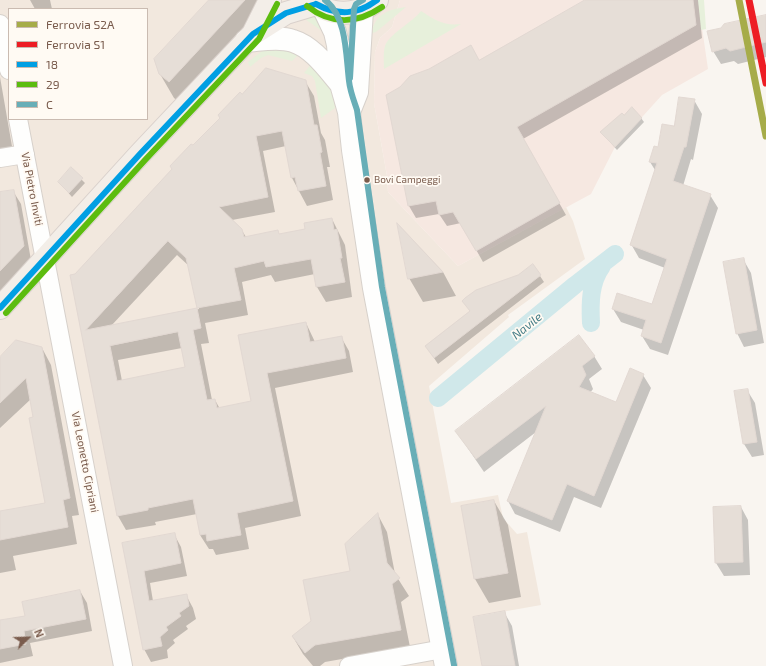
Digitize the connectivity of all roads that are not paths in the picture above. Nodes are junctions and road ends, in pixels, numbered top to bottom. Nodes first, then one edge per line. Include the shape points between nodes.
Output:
1 (270, 0) edge
2 (317, 4) edge
3 (369, 5) edge
4 (0, 24) edge
5 (250, 38) junction
6 (8, 65) edge
7 (341, 84) junction
8 (349, 112) junction
9 (18, 120) edge
10 (25, 154) junction
11 (0, 158) edge
12 (46, 258) junction
13 (0, 308) edge
14 (444, 657) edge
15 (123, 666) edge
16 (349, 666) edge

1 - 5 main road
2 - 3 main road via 343,14
2 - 5 main road via 286,13
2 - 7 street via 335,32
3 - 8 street via 357,92
4 - 6 street
5 - 7 street via 294,41 311,51
5 - 12 main road
7 - 8 street
8 - 14 street via 374,288
9 - 10 street, Via Pietro Inviti
10 - 11 street
10 - 12 street, Via Pietro Inviti
12 - 13 main road
12 - 15 street, Via Leonetto Cipriani
14 - 16 street

